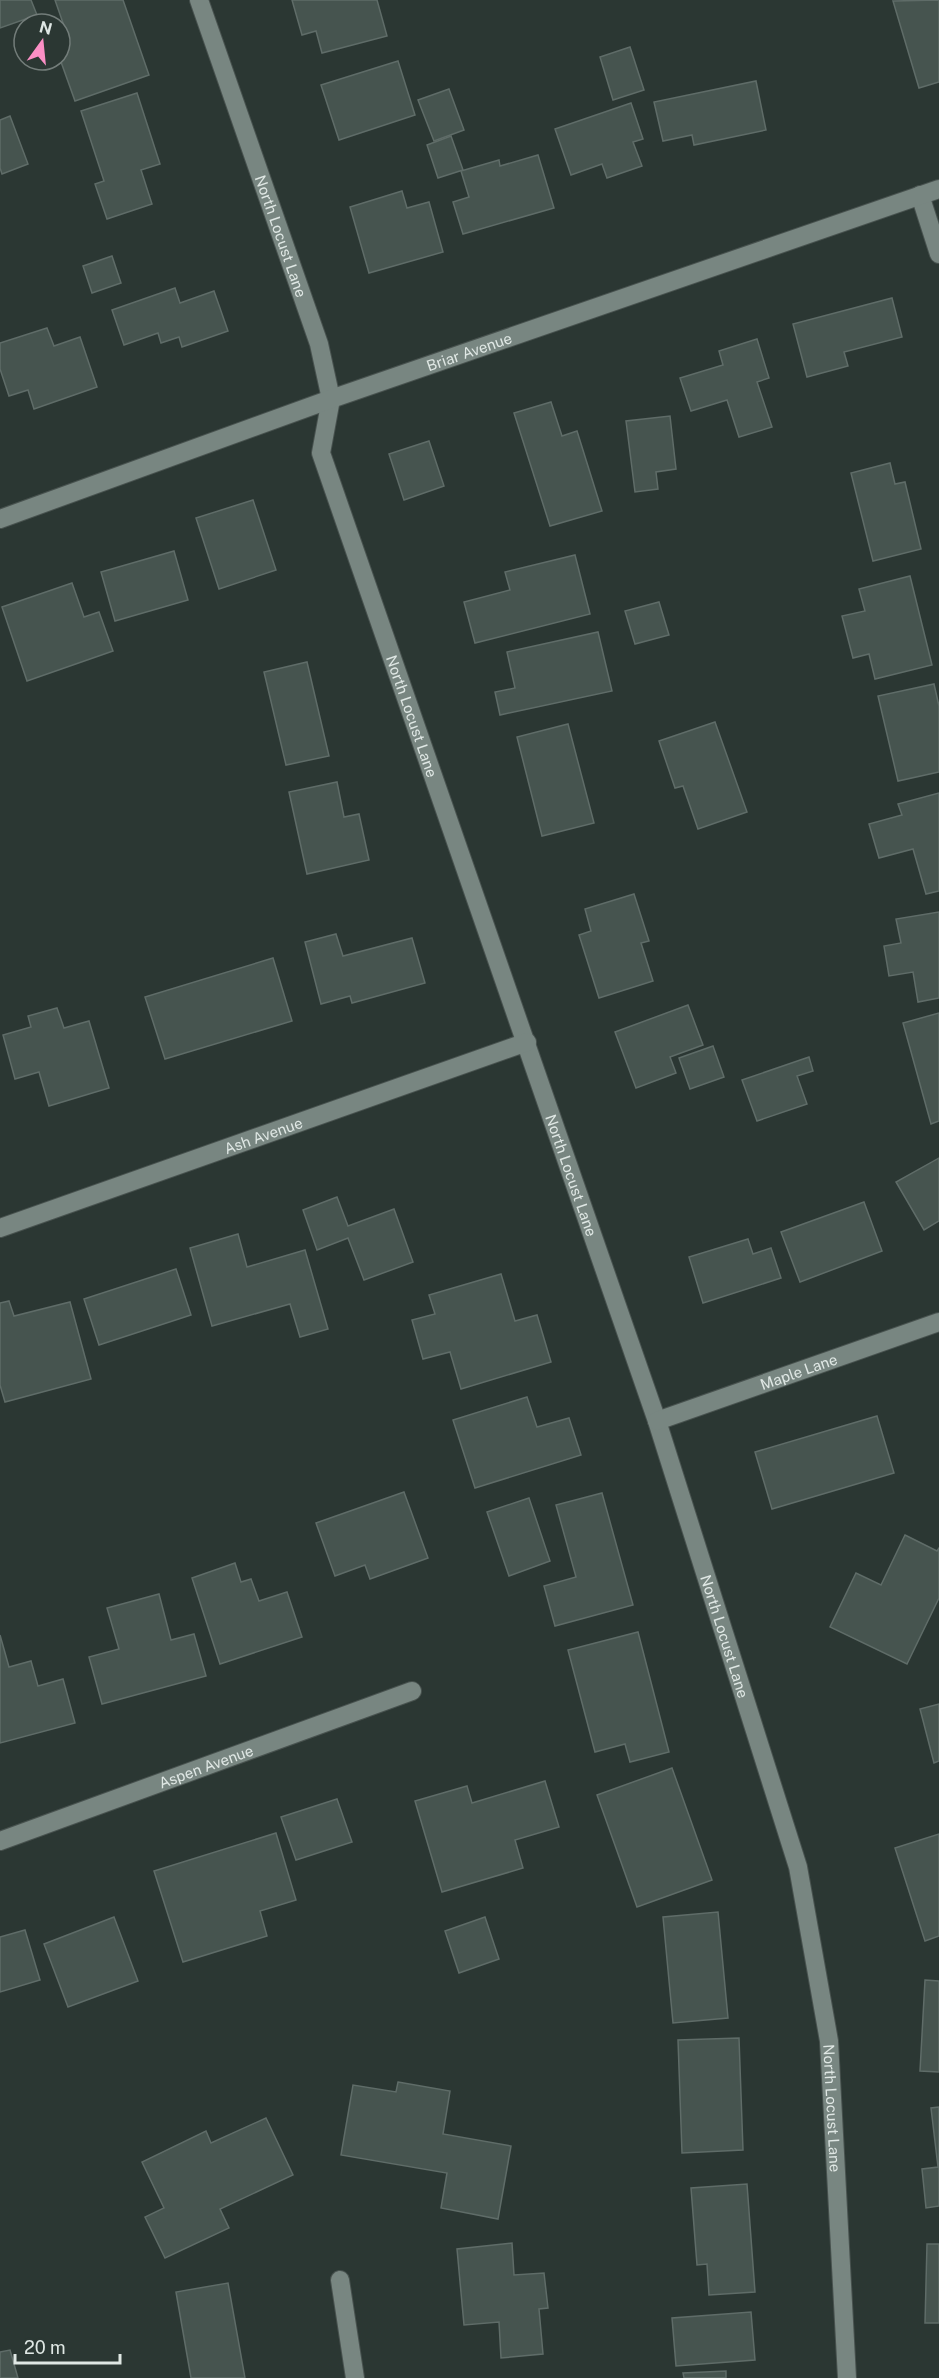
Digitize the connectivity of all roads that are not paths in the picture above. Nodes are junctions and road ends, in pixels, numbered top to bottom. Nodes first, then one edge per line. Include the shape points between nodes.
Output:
1 (199, 0) edge
2 (939, 189) edge
3 (920, 195) junction
4 (939, 254) edge
5 (331, 399) junction
6 (0, 519) edge
7 (527, 1042) junction
8 (0, 1228) edge
9 (939, 1322) edge
10 (657, 1421) junction
11 (412, 1691) dead end
12 (0, 1840) edge
13 (340, 2280) dead end
14 (355, 2378) edge
15 (847, 2378) edge

1 - 5 street, North Locust Lane via 319,344
2 - 3 street, Briar Avenue
3 - 4 street
3 - 5 street, Briar Avenue
5 - 6 street, Briar Avenue
5 - 7 street, North Locust Lane via 321,453
7 - 8 street, Ash Avenue
7 - 10 street, North Locust Lane
9 - 10 street, Maple Lane
10 - 15 street, North Locust Lane via 798,1867 830,2041
11 - 12 street, Aspen Avenue
13 - 14 street

